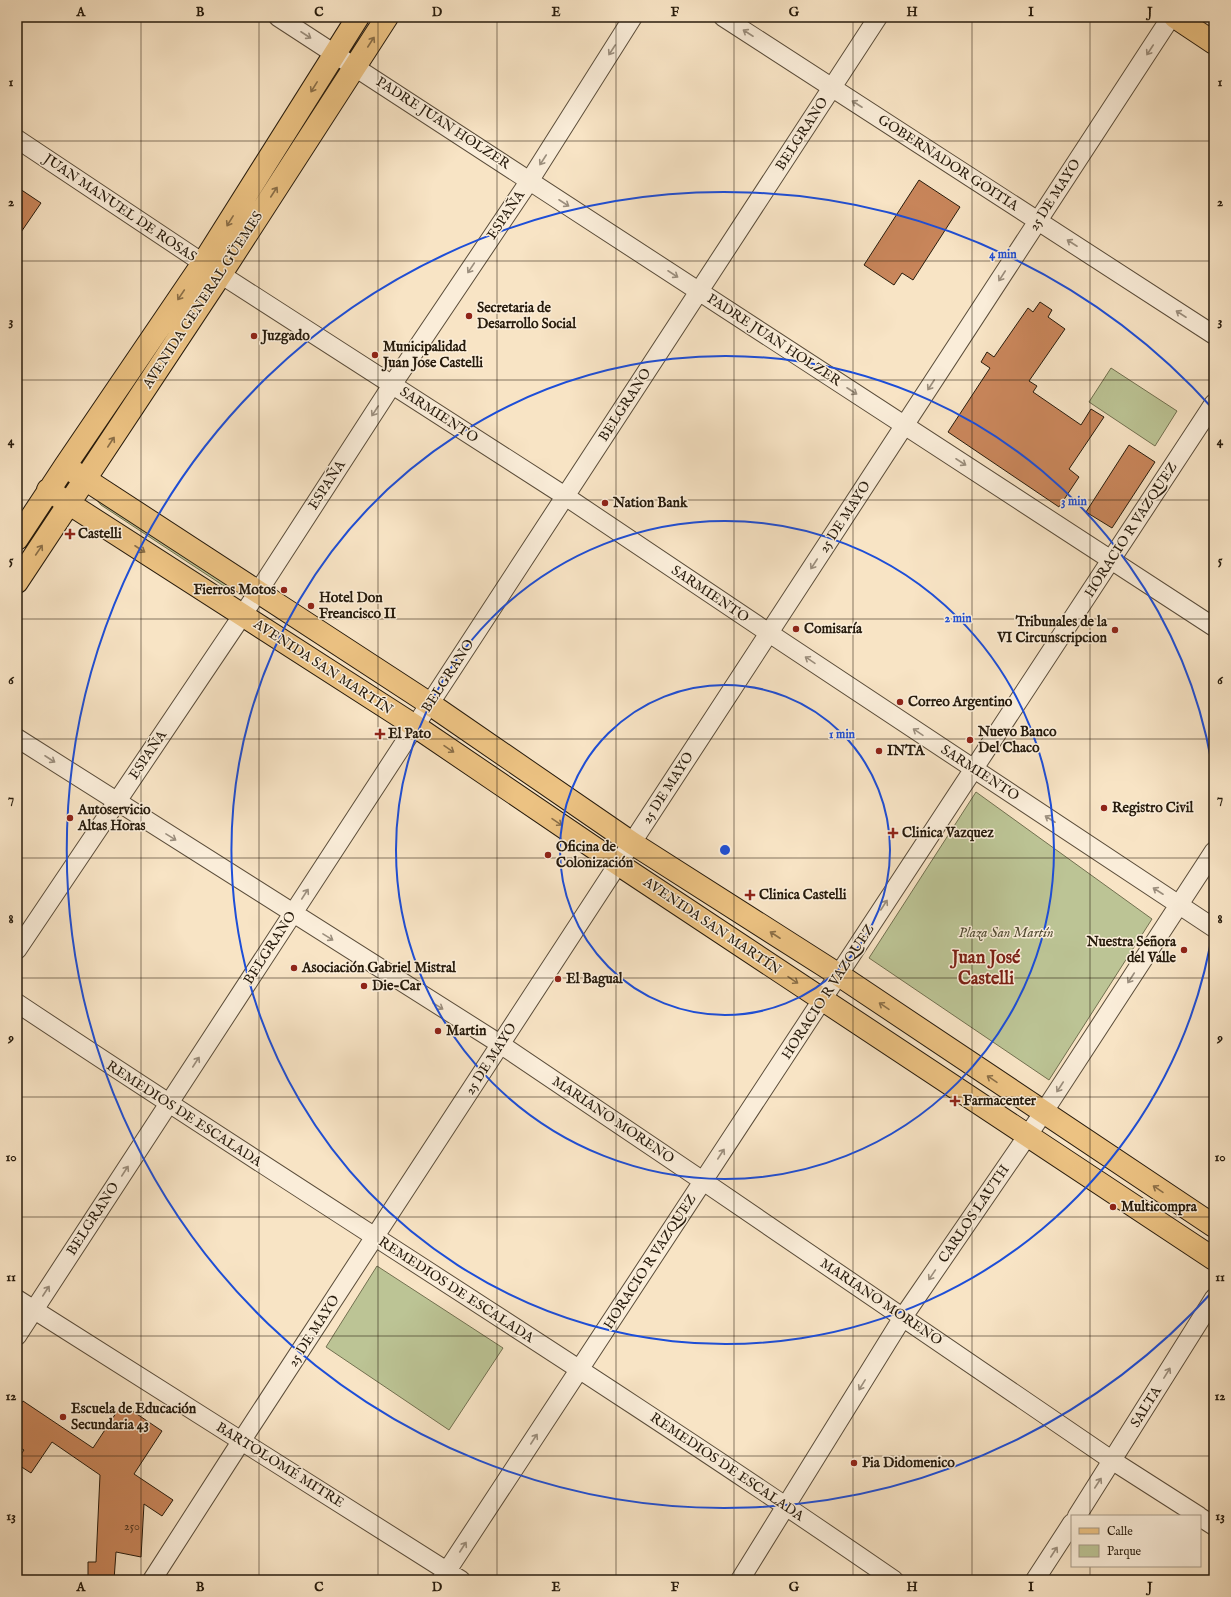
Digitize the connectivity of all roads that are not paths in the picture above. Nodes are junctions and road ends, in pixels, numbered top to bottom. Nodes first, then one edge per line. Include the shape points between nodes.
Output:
1 (278, 17) edge
2 (358, 17) edge
3 (387, 17) edge
4 (633, 17) edge
5 (723, 17) edge
6 (878, 17) edge
7 (1171, 17) edge
8 (1175, 17) edge
9 (1214, 43) edge
10 (334, 54) junction
11 (356, 66) junction
12 (832, 88) junction
13 (17, 139) edge
14 (530, 180) junction
15 (1038, 221) junction
16 (212, 268) junction
17 (699, 291) junction
18 (1214, 335) edge
19 (392, 385) junction
20 (1214, 403) edge
21 (905, 425) junction
22 (65, 466) junction
23 (86, 479) junction
24 (48, 490) junction
25 (565, 496) junction
26 (70, 503) junction
27 (17, 540) edge
28 (1111, 560) junction
29 (17, 582) edge
30 (258, 592) junction
31 (242, 615) junction
32 (1214, 627) edge
33 (769, 633) junction
34 (430, 704) junction
35 (415, 726) junction
36 (17, 738) edge
37 (974, 769) junction
38 (116, 802) junction
39 (632, 844) junction
40 (1214, 851) edge
41 (618, 864) junction
42 (1179, 905) junction
43 (292, 914) junction
44 (1214, 928) edge
45 (17, 950) edge
46 (839, 975) junction
47 (822, 1000) junction
48 (17, 1003) edge
49 (500, 1044) junction
50 (168, 1104) junction
51 (1043, 1113) junction
52 (1028, 1134) junction
53 (704, 1181) junction
54 (1214, 1226) edge
55 (374, 1238) junction
56 (1214, 1259) edge
57 (1214, 1298) edge
58 (17, 1299) edge
59 (34, 1310) junction
60 (904, 1318) junction
61 (17, 1336) edge
62 (580, 1370) junction
63 (242, 1440) junction
64 (1112, 1461) junction
65 (787, 1506) junction
66 (1078, 1515) edge
67 (1198, 1515) edge
68 (1201, 1517) edge
69 (1071, 1525) edge
70 (1214, 1526) edge
71 (450, 1577) edge
72 (152, 1580) edge
73 (740, 1580) edge
74 (894, 1580) edge
75 (1035, 1580) edge

1 -> 10 street, PADRE JUAN HOLZER
2 - 10 main road, AVENIDA GENERAL GÜEMES
11 -> 3 main road, AVENIDA GENERAL GÜEMES
4 -> 14 street, ESPAÑA
12 -> 5 street, GOBERNADOR GOITIA
6 - 12 street, BELGRANO
7 -> 15 street, 25 DE MAYO
8 - 9 main road
10 - 11 street, PADRE JUAN HOLZER
10 -> 16 main road, AVENIDA GENERAL GÜEMES
11 - 14 street, PADRE JUAN HOLZER
16 -> 11 main road, AVENIDA GENERAL GÜEMES
15 -> 12 street, GOBERNADOR GOITIA
12 - 17 street, BELGRANO
13 - 16 street, JUAN MANUEL DE ROSAS
14 -> 17 street, PADRE JUAN HOLZER
14 -> 19 street, ESPAÑA
18 -> 15 street, GOBERNADOR GOITIA
15 -> 21 street, 25 DE MAYO
16 - 19 street, SARMIENTO
16 -> 22 main road, AVENIDA GENERAL GÜEMES
23 -> 16 main road, AVENIDA GENERAL GÜEMES
17 -> 21 street, PADRE JUAN HOLZER
17 - 25 street, BELGRANO
19 - 25 street, SARMIENTO
19 -> 30 street, ESPAÑA
20 - 28 street, HORACIO R VAZQUEZ
21 -> 28 street, PADRE JUAN HOLZER
21 -> 33 street, 25 DE MAYO
22 - 23 main road, AVENIDA SAN MARTÍN
22 - 24 main road, AVENIDA GENERAL GÜEMES
23 - 26 main road, AVENIDA GENERAL GÜEMES
23 - 30 main road, AVENIDA SAN MARTÍN
24 - 26 main road, AVENIDA SAN MARTÍN
24 - 27 main road, AVENIDA GENERAL GÜEMES
25 - 33 street, SARMIENTO
25 - 34 street, BELGRANO
29 -> 26 main road, AVENIDA GENERAL GÜEMES
26 -> 31 main road, AVENIDA SAN MARTÍN
28 - 32 street, PADRE JUAN HOLZER
28 - 37 street, HORACIO R VAZQUEZ
30 - 31 street, ESPAÑA
30 - 34 main road, AVENIDA SAN MARTÍN
31 - 35 main road, AVENIDA SAN MARTÍN
31 - 38 street, ESPAÑA
37 -> 33 street, SARMIENTO
33 - 39 street, 25 DE MAYO
34 - 35 street, BELGRANO
34 - 39 main road, AVENIDA SAN MARTÍN
35 -> 41 main road, AVENIDA SAN MARTÍN
43 -> 35 street, BELGRANO
36 -> 38 street, MARIANO MORENO
42 -> 37 street, SARMIENTO
46 -> 37 street, HORACIO R VAZQUEZ
38 -> 43 street, MARIANO MORENO
38 - 45 street, ESPAÑA
39 - 41 street, 25 DE MAYO
46 -> 39 main road, AVENIDA SAN MARTÍN
40 - 42 street, CARLOS LAUTH
41 -> 47 main road, AVENIDA SAN MARTÍN
41 - 49 street, 25 DE MAYO
42 - 44 street, SARMIENTO
42 -> 51 street, CARLOS LAUTH
43 -> 49 street, MARIANO MORENO
50 -> 43 street, BELGRANO
46 - 47 street, HORACIO R VAZQUEZ
51 -> 46 main road, AVENIDA SAN MARTÍN
47 - 52 main road, AVENIDA SAN MARTÍN
53 -> 47 street, HORACIO R VAZQUEZ
48 - 50 street, REMEDIOS DE ESCALADA
49 - 53 street, MARIANO MORENO
49 - 55 street, 25 DE MAYO
50 - 55 street, REMEDIOS DE ESCALADA
59 -> 50 street, BELGRANO
51 - 52 street, CARLOS LAUTH
54 -> 51 main road, AVENIDA SAN MARTÍN
52 - 56 main road, AVENIDA SAN MARTÍN
52 -> 60 street, CARLOS LAUTH
53 - 60 street, MARIANO MORENO
53 - 62 street, HORACIO R VAZQUEZ
55 - 62 street, REMEDIOS DE ESCALADA
55 - 63 street, 25 DE MAYO
64 -> 57 street, SALTA
58 - 59 street, BARTOLOMÉ MITRE
59 - 61 street, BELGRANO
59 - 63 street, BARTOLOMÉ MITRE
60 - 64 street, MARIANO MORENO
60 -> 65 street, CARLOS LAUTH
62 - 65 street, REMEDIOS DE ESCALADA
71 -> 62 street, HORACIO R VAZQUEZ
63 - 71 street, BARTOLOMÉ MITRE
63 - 72 street, 25 DE MAYO
66 -> 64 street, SALTA
64 - 67 street, MARIANO MORENO
65 - 73 street, CARLOS LAUTH
65 - 74 street, REMEDIOS DE ESCALADA
68 - 70 street, MARIANO MORENO
75 -> 69 street

